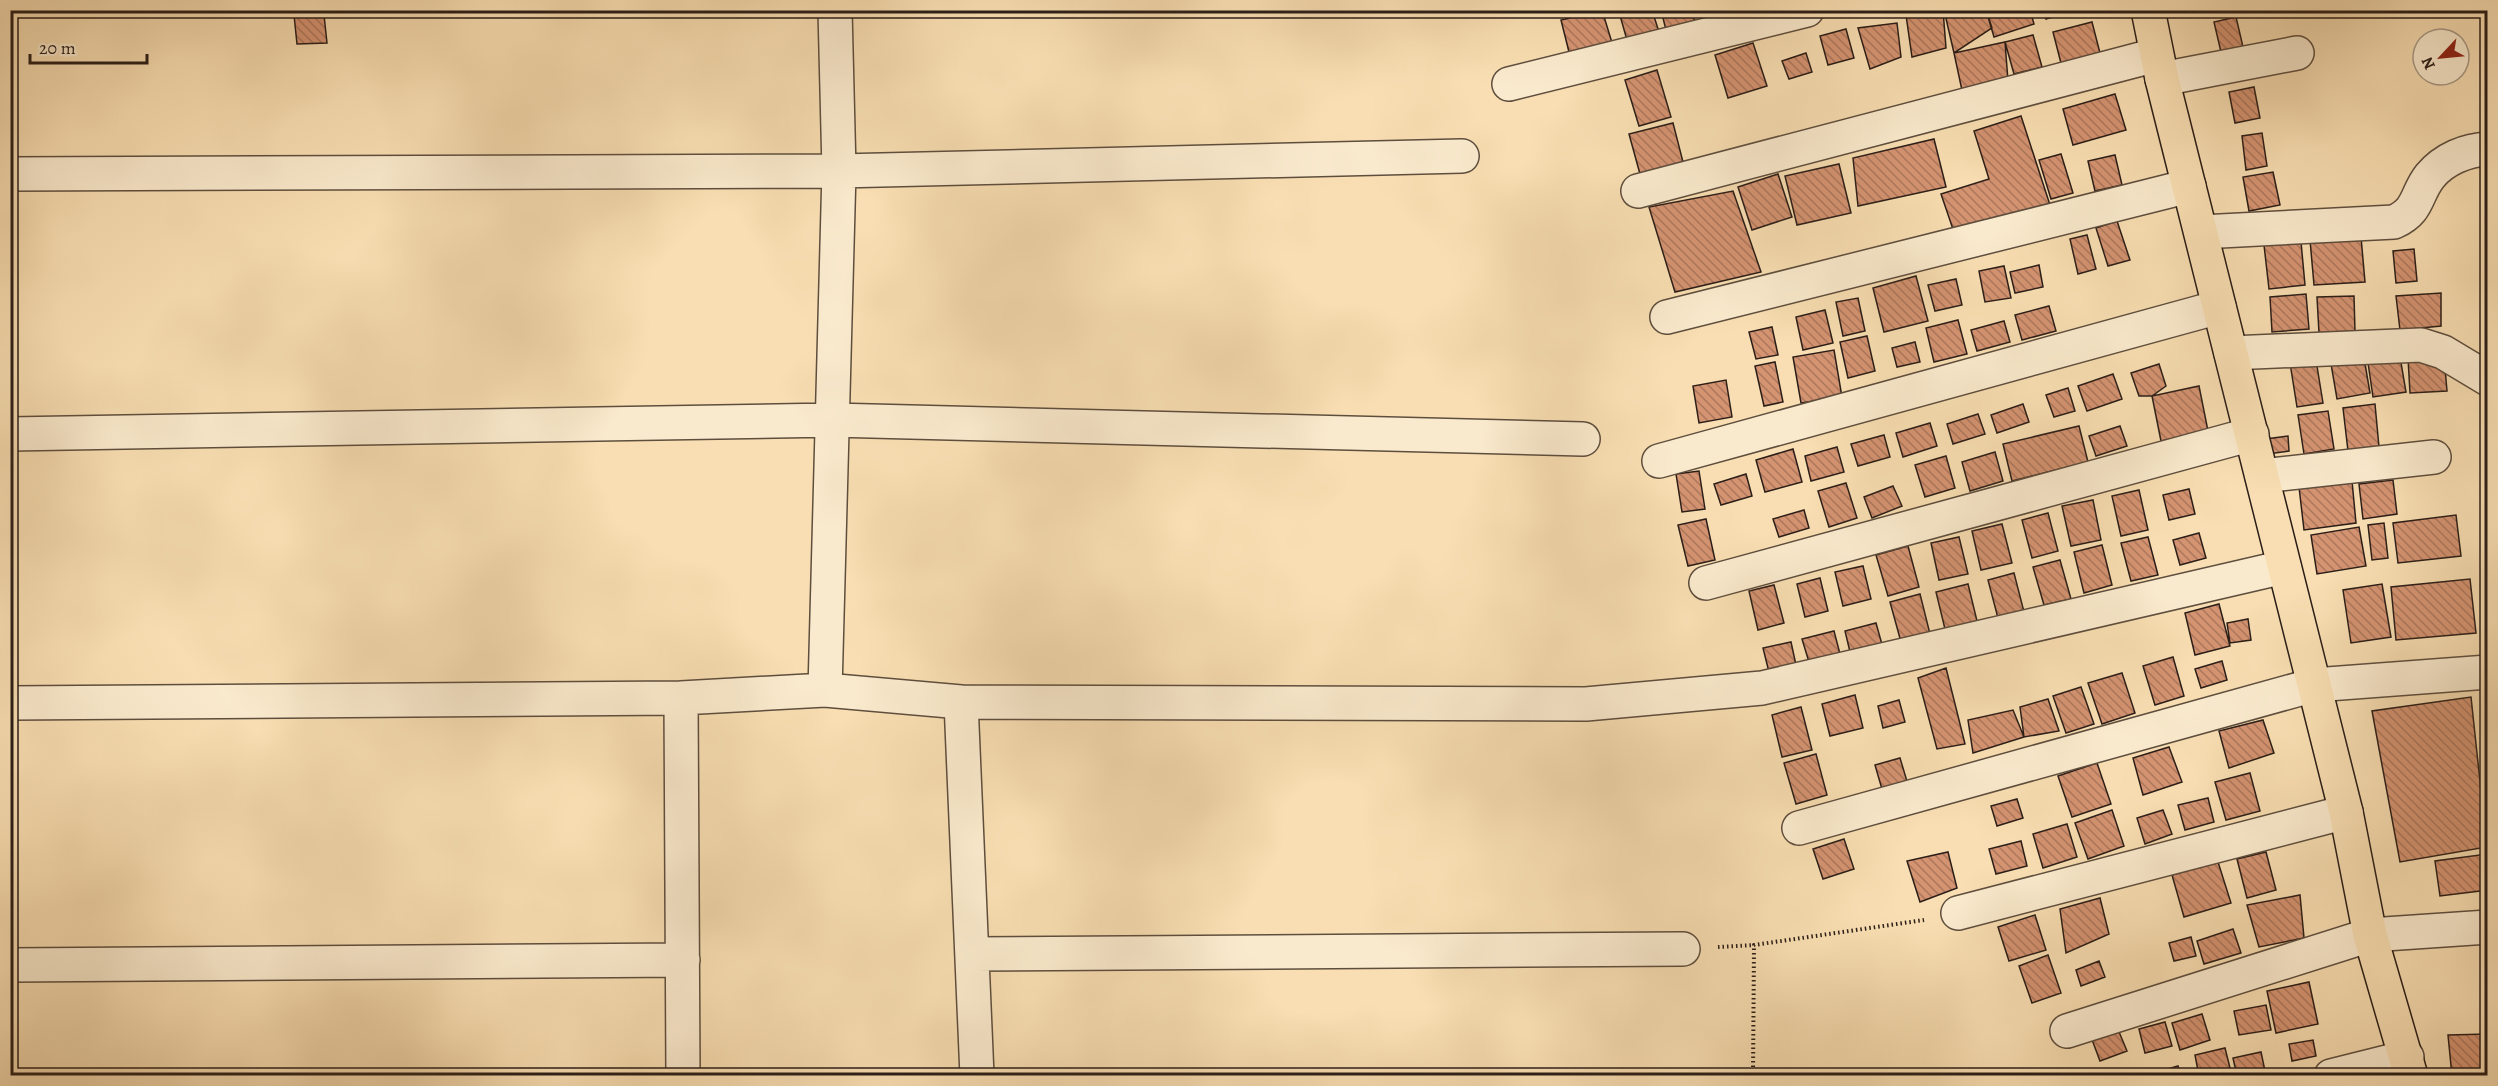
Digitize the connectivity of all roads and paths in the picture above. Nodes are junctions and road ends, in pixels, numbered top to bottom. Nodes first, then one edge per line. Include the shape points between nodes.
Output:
1 (835, 10) edge
2 (1807, 10) edge
3 (2148, 10) edge
4 (2297, 53) dead end
5 (2159, 67) junction
6 (1509, 84) dead end
7 (2487, 149) edge
8 (1462, 156) dead end
9 (839, 171) junction
10 (10, 174) edge
11 (2189, 186) junction
12 (1638, 191) dead end
13 (2201, 232) junction
14 (2219, 308) junction
15 (1666, 317) dead end
16 (2231, 353) junction
17 (2487, 379) edge
18 (832, 420) junction
19 (10, 434) edge
20 (2252, 434) junction
21 (1583, 439) dead end
22 (2434, 457) dead end
23 (1659, 461) dead end
24 (2262, 476) junction
25 (2284, 567) junction
26 (1706, 584) dead end
27 (2487, 672) edge
28 (2314, 685) junction
29 (825, 690) junction
30 (681, 698) junction
31 (961, 702) junction
32 (10, 703) edge
33 (2346, 812) junction
34 (1799, 828) dead end
35 (1946, 915) joint
36 (2487, 927) edge
37 (2370, 934) junction
38 (1683, 949) dead end
39 (972, 954) junction
40 (683, 960) junction
41 (10, 965) edge
42 (2067, 1031) dead end
43 (2409, 1066) edge
44 (683, 1076) edge
45 (977, 1076) edge
46 (1753, 1076) edge
47 (2331, 1076) edge

1 - 9 street
2 - 6 street
3 - 5 main road
4 - 5 street
5 - 11 main road
5 - 12 street
7 - 13 street via 2471,150 2450,159 2430,176 2415,206 2394,222
8 - 9 street
9 - 10 street
9 - 18 street
11 - 13 main road
11 - 15 street
13 - 14 main road
14 - 16 main road
14 - 23 street
16 - 17 street via 2421,345 2443,352
16 - 20 main road
18 - 19 street
18 - 21 street
18 - 29 street
20 - 24 main road
20 - 26 street
22 - 24 street
24 - 25 main road
25 - 28 main road
25 - 31 street via 1762,688 1586,704
27 - 28 street
28 - 33 main road
28 - 34 street
29 - 30 street
29 - 31 street
30 - 32 street
30 - 40 street
31 - 39 street
33 - 35 street
33 - 37 main road
35 - 46 path via 1754,945
36 - 37 street
37 - 42 street
37 - 43 main road
38 - 39 street
39 - 45 street
40 - 41 street
40 - 44 street
43 - 47 street

